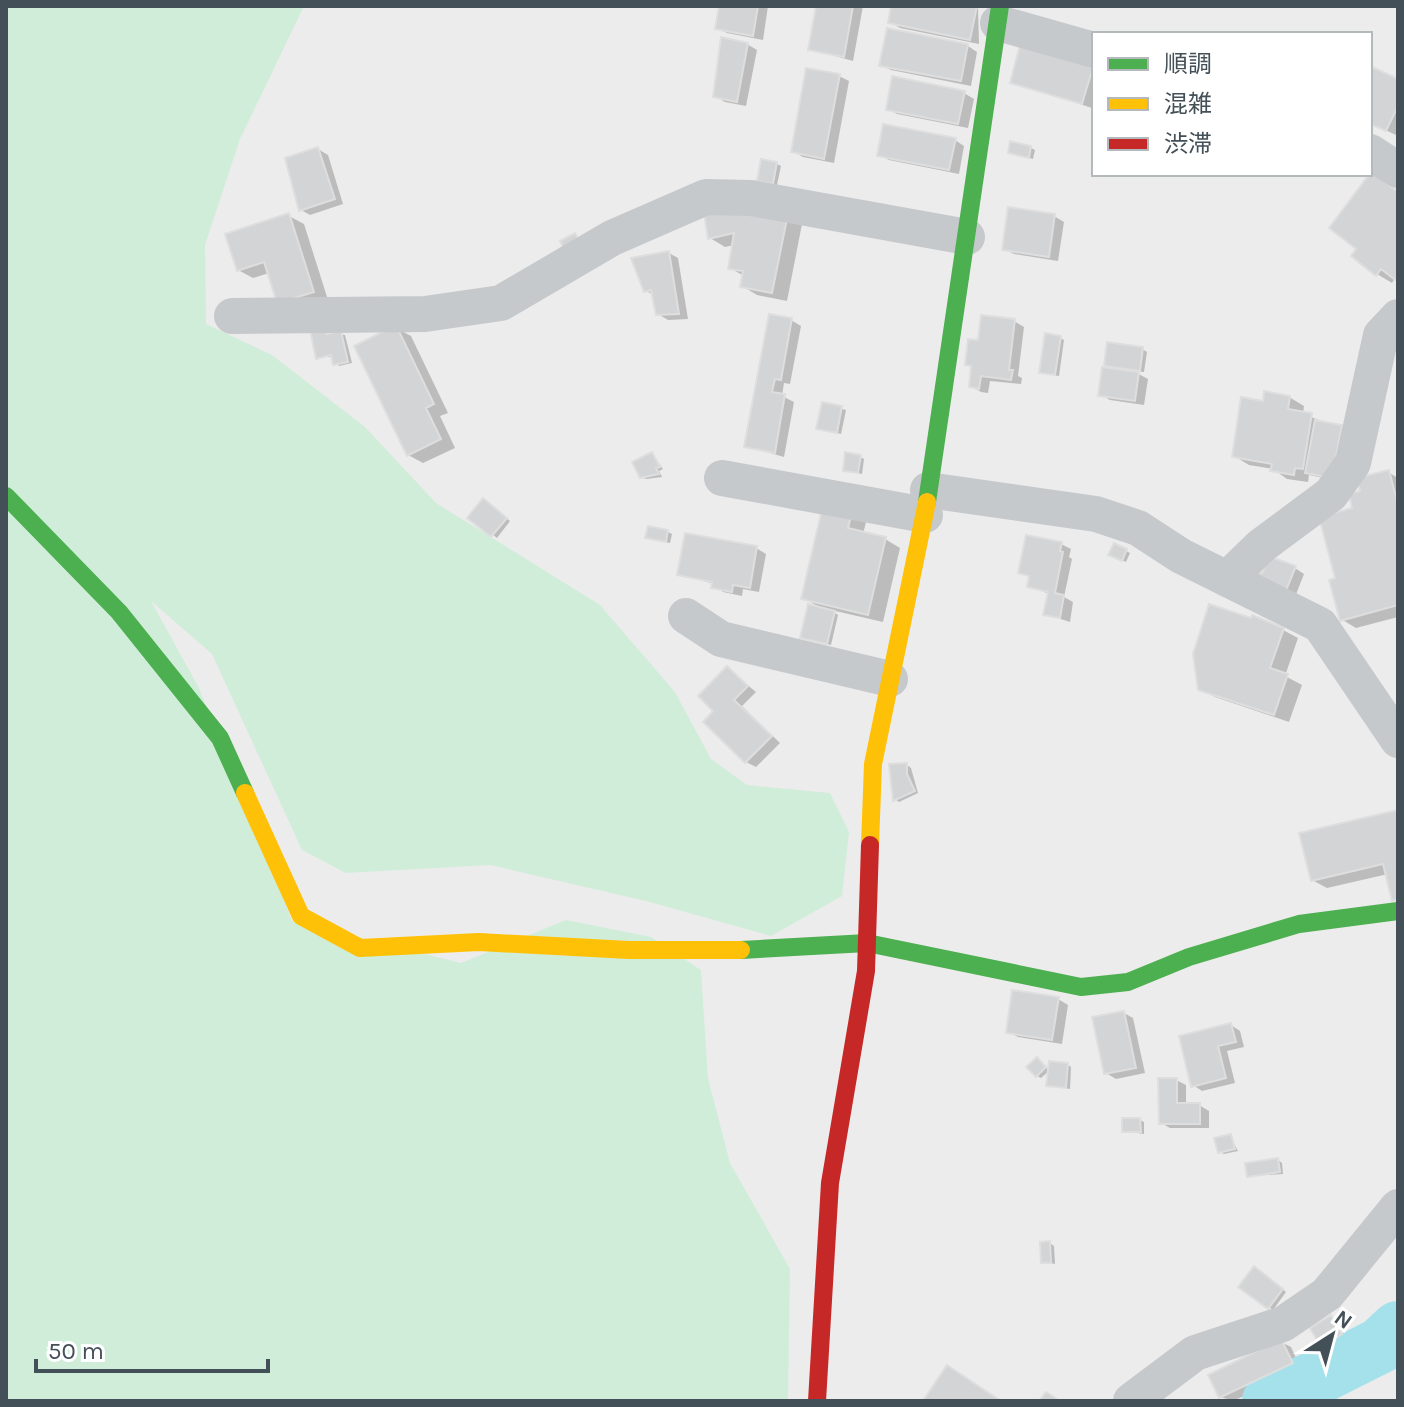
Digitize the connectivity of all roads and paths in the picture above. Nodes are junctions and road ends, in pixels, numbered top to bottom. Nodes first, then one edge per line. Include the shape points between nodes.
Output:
1 (999, 15) edge
2 (1092, 49) edge
3 (1372, 153) edge
4 (1398, 170) edge
5 (967, 237) junction
6 (232, 316) dead end
7 (1398, 317) edge
8 (722, 478) dead end
9 (6, 496) edge
10 (926, 503) junction
11 (1227, 579) junction
12 (686, 616) dead end
13 (890, 679) junction
14 (1398, 740) edge
15 (1398, 911) edge
16 (867, 943) junction
17 (1398, 1207) edge
18 (817, 1401) edge
19 (1131, 1401) edge

1 - 2 street
1 - 5 street
3 - 4 street
5 - 6 street via 751,198 706,197 612,238 501,303 425,314
5 - 10 street
7 - 11 street via 1381,335 1353,463 1331,494 1261,546
8 - 10 street
9 - 16 street via 119,612 220,738 301,916 360,948 479,942 764,950
10 - 11 street via 1096,514 1138,528
10 - 13 street
11 - 14 street via 1320,625
12 - 13 street via 721,639
13 - 16 street via 873,764
15 - 16 street via 1299,924 1189,957 1128,982 1081,987
16 - 18 street via 830,1183
17 - 19 street via 1327,1294 1283,1324 1195,1353

